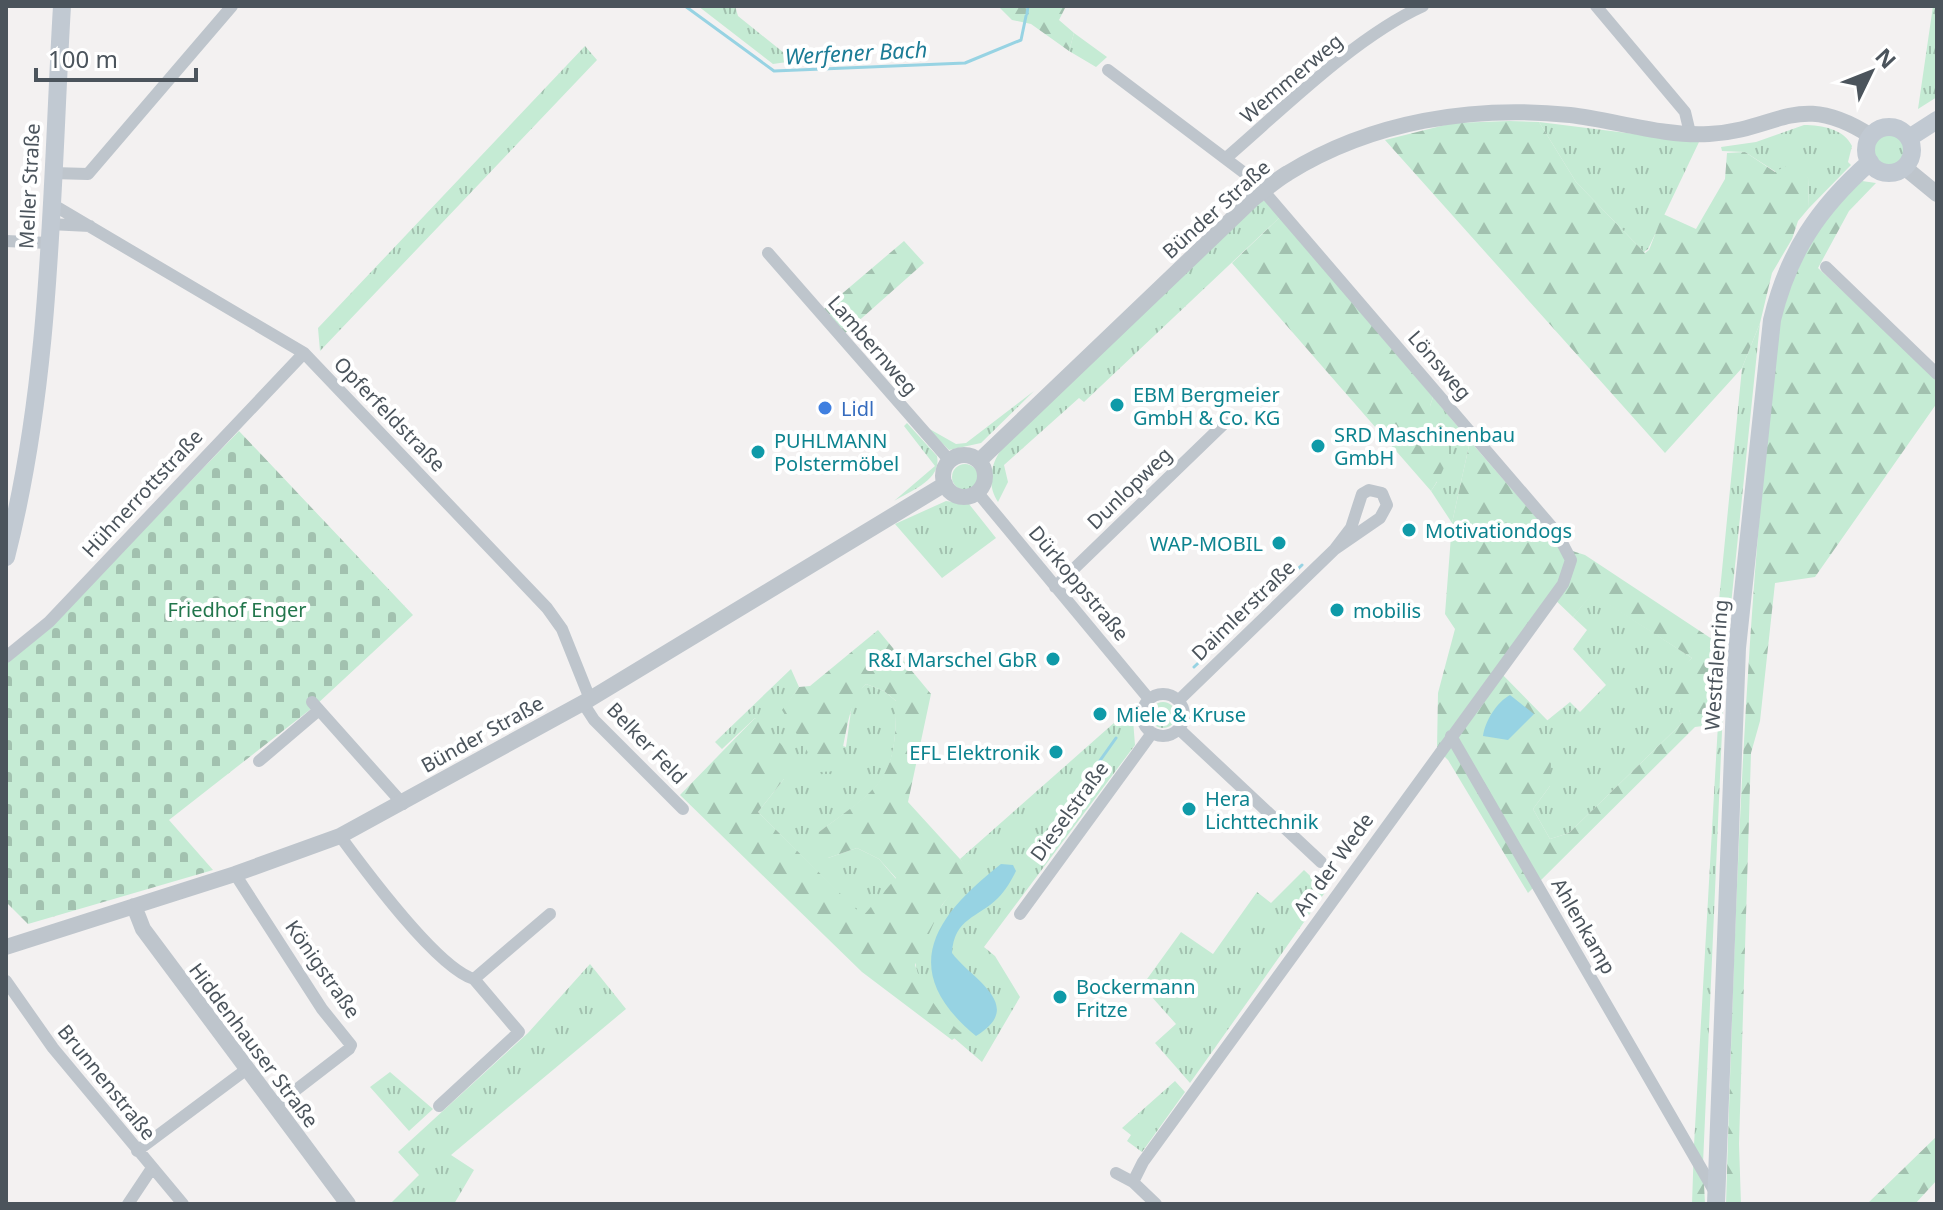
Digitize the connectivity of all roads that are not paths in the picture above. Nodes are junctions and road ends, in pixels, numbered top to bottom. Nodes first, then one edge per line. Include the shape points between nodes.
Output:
1 (62, 6) edge
2 (232, 6) edge
3 (1423, 6) edge
4 (1596, 6) edge
5 (1108, 70) dead end
6 (1937, 120) edge
7 (1690, 133) junction
8 (1871, 136) junction
9 (1909, 138) junction
10 (1226, 158) junction
11 (1870, 162) junction
12 (1904, 167) junction
13 (52, 173) junction
14 (1264, 191) junction
15 (1937, 194) edge
16 (50, 203) junction
17 (93, 226) junction
18 (49, 233) junction
19 (6, 241) edge
20 (768, 253) dead end
21 (1826, 267) dead end
22 (304, 353) junction
23 (1937, 374) edge
24 (1231, 417) dead end
25 (950, 461) junction
26 (979, 461) junction
27 (945, 484) junction
28 (978, 493) junction
29 (1335, 549) junction
30 (6, 554) edge
31 (1569, 572) joint
32 (1055, 587) junction
33 (6, 657) edge
34 (1149, 699) junction
35 (1179, 700) junction
36 (586, 701) junction
37 (1179, 729) junction
38 (1152, 733) junction
39 (1451, 736) junction
40 (259, 761) dead end
41 (403, 804) junction
42 (683, 809) dead end
43 (340, 836) junction
44 (1321, 862) dead end
45 (235, 874) junction
46 (134, 906) junction
47 (550, 914) dead end
48 (1020, 914) dead end
49 (6, 947) edge
50 (474, 979) junction
51 (6, 981) edge
52 (247, 1069) junction
53 (275, 1106) junction
54 (439, 1106) dead end
55 (137, 1151) junction
56 (152, 1168) junction
57 (1116, 1173) dead end
58 (1133, 1182) junction
59 (128, 1204) edge
60 (183, 1204) edge
61 (348, 1204) edge
62 (1156, 1204) edge
63 (1719, 1204) edge

1 - 13 main road, Meller Straße
2 - 13 street via 88,174
3 - 10 street, Wemmerweg via 1310,85
4 - 7 street via 1685,112
5 - 10 street, Lönsweg
6 - 9 main road
7 - 8 street, Bünder Straße via 1731,130 1805,112 1837,117
7 - 14 street, Bünder Straße via 1569,115 1453,115 1329,150
8 - 9 main road via 1890,127
8 - 11 main road
9 - 12 main road via 1912,150
10 - 14 street, Lönsweg
11 - 12 main road via 1886,172
11 - 63 main road, Westfalenring via 1827,202 1795,252 1781,279 1772,320 1737,648
12 - 15 street
13 - 16 main road, Meller Straße
14 - 26 street, Bünder Straße
14 - 31 street, Lönsweg via 1557,533 1571,560
16 - 17 street, Opferfeldstraße
16 - 18 main road, Meller Straße
17 - 18 street, Opferfeldstraße
17 - 22 street, Opferfeldstraße
18 - 19 street, Opferfeldstraße
18 - 30 main road, Meller Straße via 32,431
20 - 25 street, Lambernweg
21 - 23 street
22 - 33 street, Hühnerrottstraße via 49,622
22 - 36 street, Opferfeldstraße via 547,608 562,629
24 - 32 street, Dunlopweg
25 - 26 street via 961,455
25 - 27 street
26 - 28 street via 985,480
27 - 28 street via 959,497
27 - 36 street, Bünder Straße
28 - 32 street, Dürkoppstraße
29 - 29 street, Daimlerstraße via 1380,518 1387,505 1382,493 1362,494 1351,528
29 - 35 street, Daimlerstraße
31 - 39 street, An der Wede
32 - 34 street, Dürkoppstraße
34 - 35 street via 1161,694
34 - 38 street via 1142,716
35 - 37 street via 1185,718
36 - 41 street, Bünder Straße
36 - 42 street, Belker Feld via 594,720
37 - 38 street via 1163,736
37 - 44 street
38 - 48 street, Dieselstraße
39 - 58 street, An der Wede
39 - 63 street, Ahlenkamp
40 - 41 street via 316,706
41 - 43 street, Bünder Straße
43 - 45 street, Bünder Straße
43 - 50 street via 428,943 459,975
45 - 46 street, Bünder Straße
45 - 53 street, Königstraße via 351,1045
46 - 49 street, Bünder Straße
46 - 52 street, Hiddenhauser Straße via 143,929
47 - 50 street
50 - 54 street via 519,1032
51 - 55 street, Brunnenstraße
52 - 53 street, Hiddenhauser Straße
52 - 55 street
53 - 61 street, Hiddenhauser Straße
55 - 56 street, Brunnenstraße
56 - 59 street
56 - 60 street, Brunnenstraße
57 - 58 street
58 - 62 street

